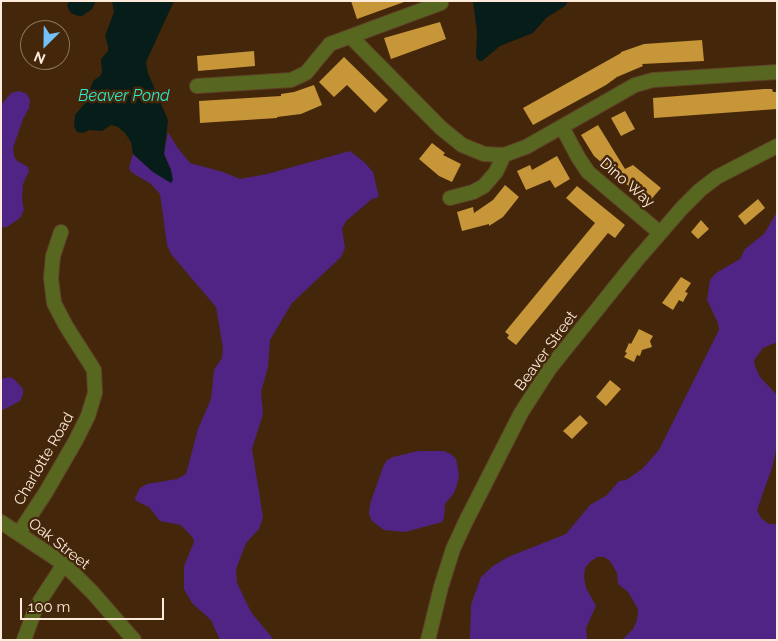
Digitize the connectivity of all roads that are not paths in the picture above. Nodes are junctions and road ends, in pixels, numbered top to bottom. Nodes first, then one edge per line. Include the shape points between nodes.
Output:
1 (441, 3) dead end
2 (350, 37) junction
3 (777, 72) edge
4 (197, 86) dead end
5 (562, 127) junction
6 (777, 146) edge
7 (504, 155) junction
8 (450, 198) dead end
9 (61, 232) dead end
10 (660, 233) junction
11 (1, 522) edge
12 (19, 532) junction
13 (64, 564) junction
14 (24, 640) edge
15 (134, 640) edge
16 (428, 640) edge

1 - 2 street
2 - 4 street via 330,44 306,73 292,80
2 - 7 street via 462,145 484,154
3 - 5 street via 653,80 634,85
5 - 7 street
5 - 10 street, Dino Way via 588,172
6 - 10 street, Beaver Street via 717,177 700,190
7 - 8 street via 484,186
9 - 12 street, Charlotte Road via 53,256 54,303 94,370 95,392 88,416 72,448
10 - 16 street, Beaver Street via 550,368 521,413 453,549
11 - 12 street, Oak Street
12 - 13 street, Oak Street
13 - 14 street via 36,607
13 - 15 street, Oak Street

